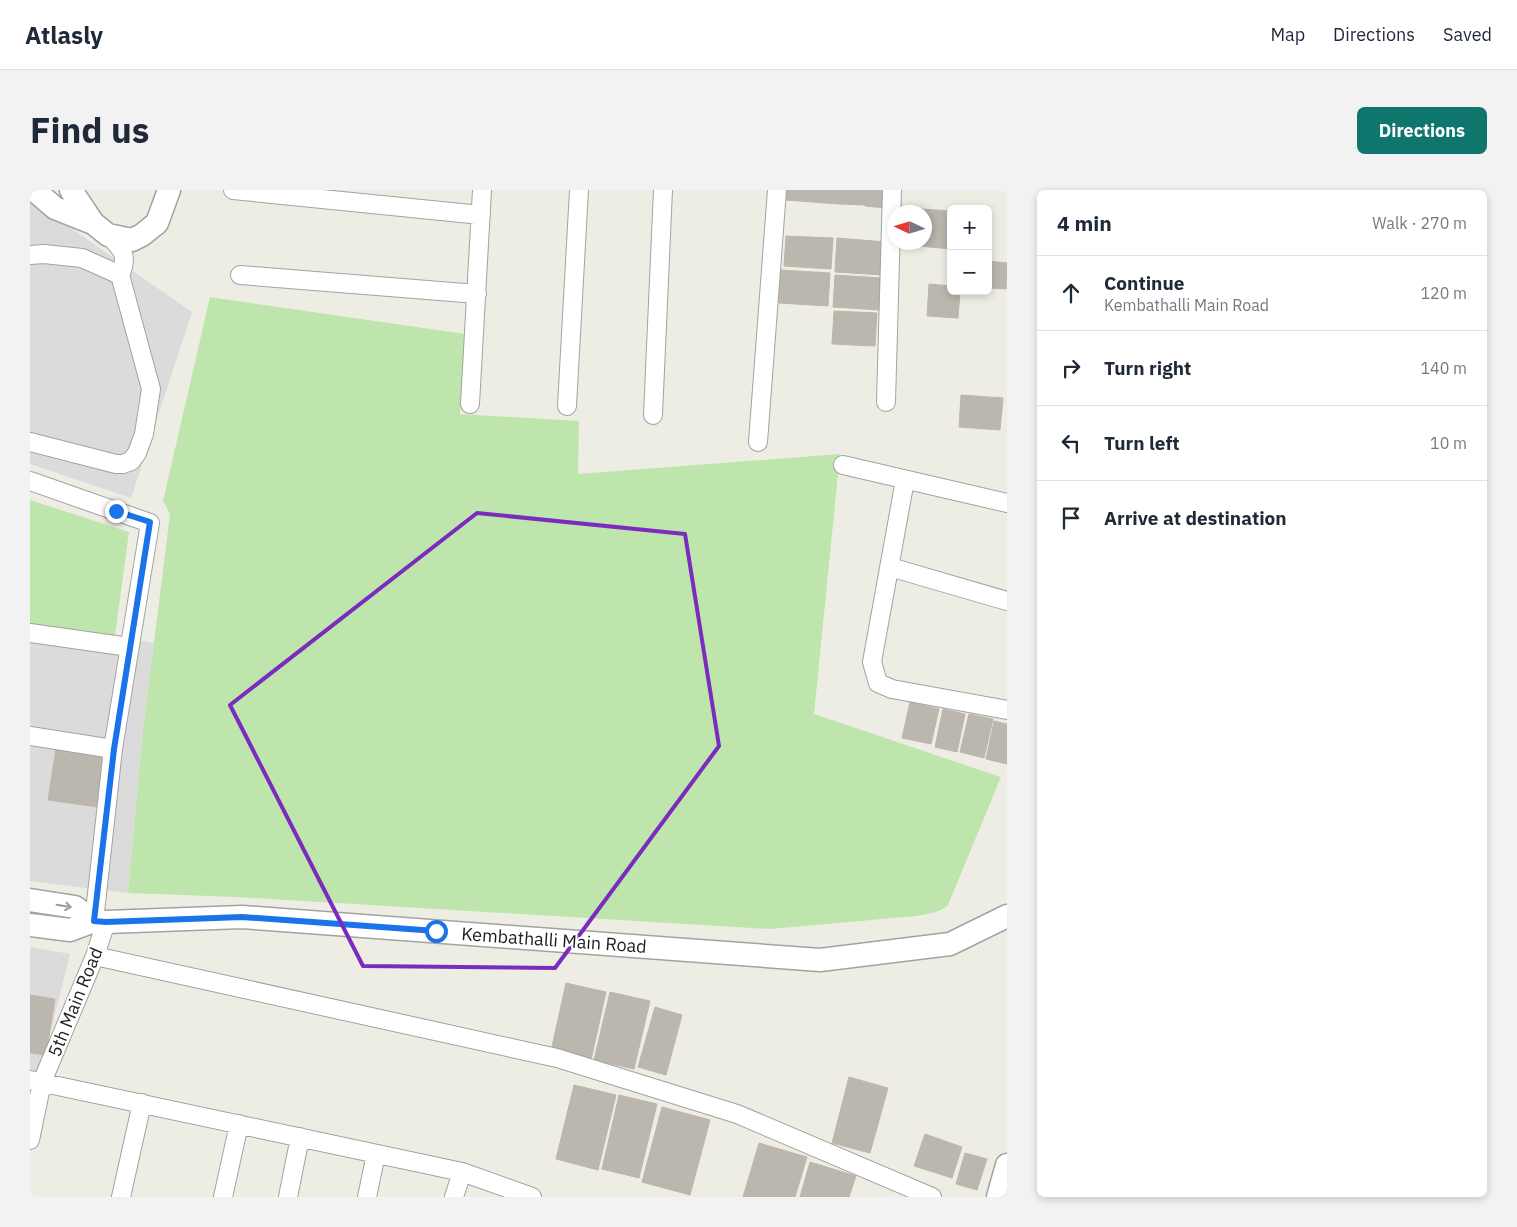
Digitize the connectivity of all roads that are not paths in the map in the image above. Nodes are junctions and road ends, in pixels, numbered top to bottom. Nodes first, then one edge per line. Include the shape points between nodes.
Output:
1 (34, 190) edge
2 (72, 190) edge
3 (169, 190) edge
4 (233, 190) edge
5 (482, 190) edge
6 (579, 190) edge
7 (663, 190) edge
8 (777, 190) edge
9 (892, 190) edge
10 (61, 199) edge
11 (481, 215) junction
12 (100, 229) junction
13 (30, 255) edge
14 (120, 275) junction
15 (240, 275) dead end
16 (477, 294) junction
17 (886, 402) dead end
18 (470, 404) dead end
19 (567, 406) dead end
20 (654, 415) dead end
21 (30, 442) edge
22 (758, 442) dead end
23 (843, 465) dead end
24 (906, 480) junction
25 (30, 481) edge
26 (1007, 504) edge
27 (890, 567) junction
28 (1007, 601) edge
29 (30, 633) edge
30 (130, 647) junction
31 (1007, 710) edge
32 (30, 736) edge
33 (114, 749) junction
34 (30, 900) edge
35 (1007, 916) edge
36 (100, 922) junction
37 (30, 925) edge
38 (94, 956) junction
39 (36, 1081) edge
40 (142, 1103) junction
41 (239, 1124) junction
42 (300, 1138) junction
43 (30, 1140) edge
44 (376, 1154) junction
45 (1007, 1166) edge
46 (462, 1172) junction
47 (121, 1197) edge
48 (223, 1197) edge
49 (288, 1197) edge
50 (367, 1197) edge
51 (454, 1197) edge
52 (532, 1197) edge
53 (932, 1197) edge
54 (998, 1197) edge

1 - 10 street
2 - 12 street
3 - 12 street via 157,223 142,235 132,240
4 - 11 street
5 - 11 street
6 - 19 street
7 - 20 street
8 - 22 street
9 - 17 street
10 - 12 street
11 - 16 street
12 - 14 street via 124,254
13 - 14 street via 82,258
14 - 21 street via 151,389 144,434 137,453 131,461 116,464
15 - 16 street
16 - 18 street
23 - 24 street
24 - 26 street
24 - 27 street
25 - 30 street, 5th Main Road via 150,522
27 - 28 street
27 - 31 street via 872,662 878,682 892,689
29 - 30 street
30 - 33 street, 5th Main Road
32 - 33 street
33 - 36 street, 5th Main Road
34 -> 36 street via 75,907
35 - 36 street, Kembathalli Main Road via 950,944 820,960 242,917
36 - 37 street, Kembathalli Main Road via 70,930
36 - 38 street, 5th Main Road
38 - 39 street, 5th Main Road
38 - 53 street via 557,1058 737,1114
39 - 40 street
39 - 43 street, 5th Main Road
40 - 41 street
40 - 47 street
41 - 42 street
41 - 48 street
42 - 44 street
42 - 49 street
44 - 46 street
44 - 50 street
45 - 54 street
46 - 51 street
46 - 52 street

